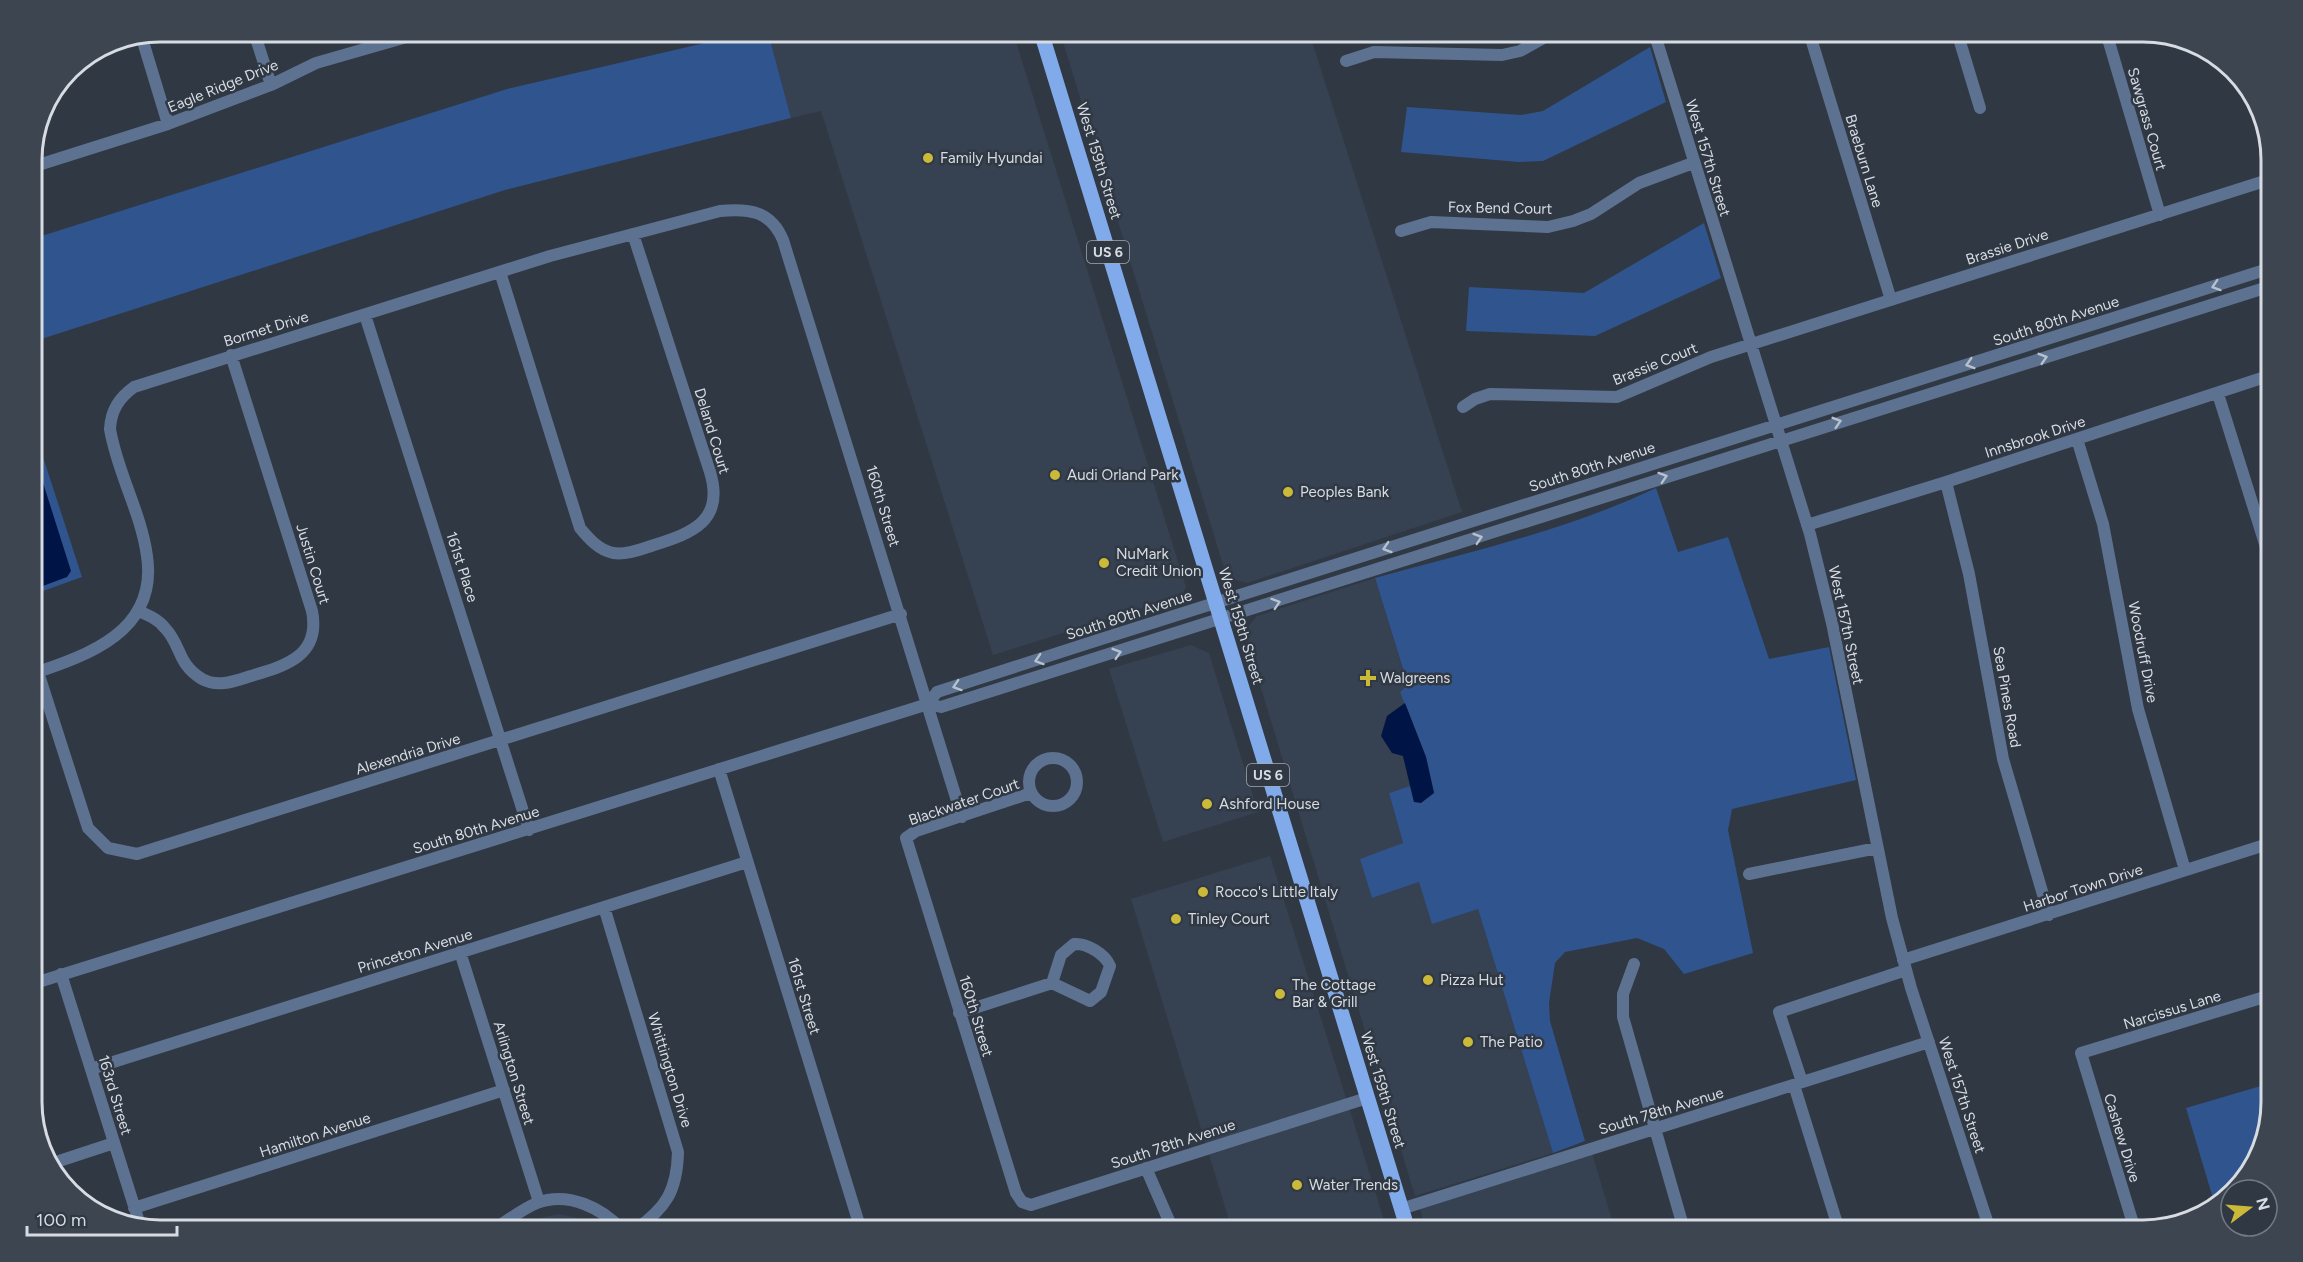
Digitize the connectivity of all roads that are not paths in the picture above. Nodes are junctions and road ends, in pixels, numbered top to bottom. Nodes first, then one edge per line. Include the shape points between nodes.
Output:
1 (257, 42) edge
2 (389, 42) edge
3 (1044, 42) edge
4 (1536, 42) edge
5 (1657, 42) edge
6 (1812, 42) edge
7 (1960, 42) edge
8 (2109, 42) edge
9 (143, 43) edge
10 (1346, 61) dead end
11 (271, 85) junction
12 (1980, 108) dead end
13 (168, 124) junction
14 (1693, 163) junction
15 (42, 164) edge
16 (2261, 182) edge
17 (760, 214) joint
18 (2160, 215) junction
19 (1401, 231) dead end
20 (633, 234) junction
21 (2261, 271) edge
22 (500, 272) junction
23 (2261, 289) edge
24 (1891, 300) junction
25 (365, 315) junction
26 (1752, 344) junction
27 (231, 356) junction
28 (2261, 379) edge
29 (2218, 394) junction
30 (1463, 407) dead end
31 (1776, 424) junction
32 (2078, 439) junction
33 (1781, 440) junction
34 (1946, 482) junction
35 (1807, 525) junction
36 (2261, 531) edge
37 (1215, 603) junction
38 (138, 611) junction
39 (901, 614) junction
40 (1220, 621) junction
41 (42, 670) edge
42 (42, 693) edge
43 (928, 704) junction
44 (501, 740) junction
45 (719, 769) junction
46 (1031, 793) junction
47 (962, 817) junction
48 (529, 830) junction
49 (906, 838) joint
50 (2261, 846) edge
51 (1877, 848) junction
52 (747, 862) junction
53 (2185, 870) junction
54 (1749, 874) dead end
55 (604, 907) junction
56 (2049, 915) junction
57 (460, 952) junction
58 (1634, 964) dead end
59 (1905, 965) junction
60 (61, 974) junction
61 (42, 981) edge
62 (1052, 983) junction
63 (2261, 998) edge
64 (959, 1013) junction
65 (1929, 1042) junction
66 (2081, 1053) joint
67 (91, 1069) junction
68 (1798, 1084) junction
69 (504, 1090) junction
70 (1367, 1098) junction
71 (1656, 1128) junction
72 (114, 1143) junction
73 (58, 1161) edge
74 (1146, 1168) junction
75 (539, 1202) junction
76 (1022, 1202) joint
77 (134, 1208) junction
78 (1401, 1209) junction
79 (137, 1218) edge
80 (509, 1220) edge
81 (613, 1220) edge
82 (649, 1220) edge
83 (858, 1220) edge
84 (1169, 1220) edge
85 (1405, 1220) edge
86 (1681, 1220) edge
87 (1836, 1220) edge
88 (1987, 1220) edge
89 (2132, 1220) edge

1 - 11 street
2 - 11 street, Eagle Ridge Drive via 316,63
3 - 37 main road, West 159th Street / US 6
4 - 10 street via 1502,56 1374,52
5 - 14 street, West 157th Street
6 - 24 street, Braeburn Lane
7 - 12 street
8 - 18 street, Sawgrass Court
9 - 13 street
11 - 13 street, Eagle Ridge Drive
13 - 15 street, Eagle Ridge Drive
14 - 19 street, Fox Bend Court via 1639,183 1592,214 1573,221 1548,226 1431,222
14 - 26 street, West 157th Street
16 - 18 street, Brassie Drive
17 - 20 street, Bormet Drive via 749,209 720,211
17 - 39 street, 160th Street via 778,228 783,240
18 - 24 street, Brassie Drive
20 - 22 street, Bormet Drive
20 - 22 street, Deland Court via 714,493 708,514 695,531 631,552 604,550 580,528
21 -> 31 street, South 80th Avenue
22 - 25 street, Bormet Drive
33 -> 23 street, South 80th Avenue
24 - 26 street, Brassie Drive
25 - 27 street, Bormet Drive
25 - 44 street, 161st Place
26 - 30 street, Brassie Court via 1711,357 1617,398 1490,394
26 - 31 street, West 157th Street
27 - 38 street, Bormet Drive via 134,387 113,410 112,440 148,556 146,589
27 - 38 street, Justin Court via 312,611 314,626 309,643 285,666 226,683 212,683 185,666 164,626
28 - 29 street, Innsbrook Drive
29 - 32 street, Innsbrook Drive
29 - 36 street
31 - 33 street, West 157th Street
31 -> 37 street, South 80th Avenue
32 - 34 street, Innsbrook Drive
32 - 53 street, Woodruff Drive via 2103,524 2138,709
33 - 35 street, West 157th Street
40 -> 33 street, South 80th Avenue
34 - 35 street, Innsbrook Drive
34 - 56 street, Sea Pines Road via 1969,574 2003,759
35 - 51 street, West 157th Street via 1832,623
37 - 40 main road, West 159th Street / US 6
37 -> 43 street, South 80th Avenue via 937,692
38 - 41 street, Bormet Drive via 121,633 102,647
39 - 43 street, 160th Street
39 - 44 street, Alexendria Drive
43 -> 40 street, South 80th Avenue via 941,707
40 - 70 main road, West 159th Street / US 6
42 - 44 street, Alexendria Drive via 88,828 108,848 129,854
43 - 45 street, South 80th Avenue
43 - 47 street, 160th Street
44 - 48 street, 161st Place
45 - 48 street, South 80th Avenue
45 - 52 street, 161st Street
46 - 46 street, Blackwater Court via 1044,804 1068,801 1077,787 1074,770 1056,757 1041,760 1030,771
46 - 47 street, Blackwater Court
47 - 49 street, Blackwater Court via 916,831
48 - 60 street, South 80th Avenue
49 - 64 street, 160th Street
50 - 53 street, Harbor Town Drive
51 - 54 street
51 - 59 street, West 157th Street
52 - 55 street, Princeton Avenue
52 - 83 street, 161st Street
53 - 56 street, Harbor Town Drive
55 - 57 street, Princeton Avenue
55 - 82 street, Whittington Drive via 678,1152 675,1183 669,1197
56 - 59 street, Harbor Town Drive
57 - 67 street, Princeton Avenue
57 - 69 street, Arlington Street
58 - 71 street via 1623,994 1623,1017
59 - 65 street, West 157th Street
59 - 68 street, Harbor Town Drive via 1779,1012
60 - 61 street, South 80th Avenue
60 - 67 street, 163rd Street
62 - 62 street via 1061,955 1074,944 1095,951 1110,966 1101,992 1090,1001
62 - 64 street
63 - 66 street, Narcissus Lane
64 - 76 street, 160th Street
65 - 68 street, South 78th Avenue
65 - 88 street, West 157th Street
66 - 89 street, Cashew Drive
67 - 72 street, 163rd Street
68 - 71 street, South 78th Avenue
68 - 87 street
69 - 75 street, Arlington Street
69 - 77 street, Hamilton Avenue
70 - 74 street, South 78th Avenue
70 - 78 main road, West 159th Street / US 6
71 - 78 street, South 78th Avenue
71 - 86 street
72 - 73 street
72 - 77 street, 163rd Street
74 - 76 street, South 78th Avenue via 1031,1205
74 - 84 street
75 - 80 street
75 - 81 street via 569,1200
77 - 79 street, 163rd Street
78 - 85 main road, West 159th Street / US 6

